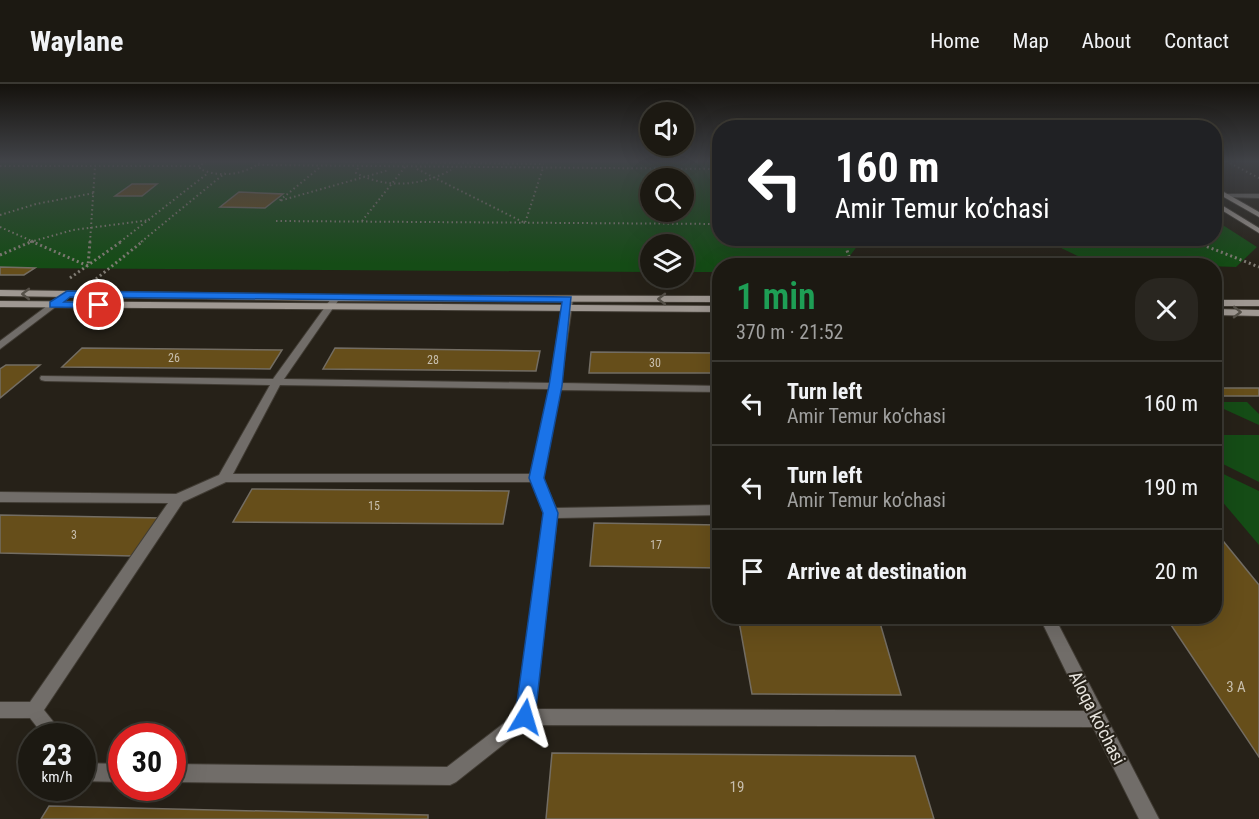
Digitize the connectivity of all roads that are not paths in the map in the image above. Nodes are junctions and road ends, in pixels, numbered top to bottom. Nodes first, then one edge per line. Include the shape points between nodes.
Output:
1 (1226, 195) edge
2 (1236, 195) edge
3 (1259, 196) edge
4 (1222, 207) edge
5 (1259, 215) edge
6 (1259, 231) edge
7 (0, 293) edge
8 (67, 294) junction
9 (336, 298) junction
10 (712, 299) edge
11 (1222, 303) edge
12 (1259, 303) edge
13 (0, 304) edge
14 (567, 304) junction
15 (53, 305) junction
16 (329, 307) junction
17 (712, 309) edge
18 (1222, 312) edge
19 (1259, 313) edge
20 (0, 346) edge
21 (45, 378) dead end
22 (277, 381) junction
23 (555, 386) junction
24 (712, 389) edge
25 (224, 478) junction
26 (537, 478) junction
27 (0, 497) edge
28 (178, 499) junction
29 (712, 510) edge
30 (551, 513) junction
31 (1050, 624) edge
32 (0, 710) edge
33 (34, 710) junction
34 (525, 717) junction
35 (1098, 719) junction
36 (44, 723) edge
37 (186, 773) edge
38 (1149, 819) edge

1 - 5 main road
2 - 3 street
4 - 6 main road
8 -> 7 main road
8 - 9 main road
8 - 15 street
9 - 14 main road
9 - 16 street
10 -> 14 main road
11 - 12 main road
13 - 15 main road
14 - 16 main road
14 - 17 main road
14 - 23 street
15 - 16 main road
15 - 20 street
16 - 22 street
18 -> 19 main road
21 - 22 street
22 - 23 street
22 - 25 street
23 - 24 street
23 - 26 street
25 - 26 street
25 - 28 street
26 - 30 street
27 - 28 street
28 - 33 street
29 - 30 street
30 - 34 street
31 - 35 street, Aloqa ko'chasi
32 - 33 street
33 - 36 street
34 - 35 street
34 - 37 street via 450,776
35 - 38 street, Aloqa ko'chasi

